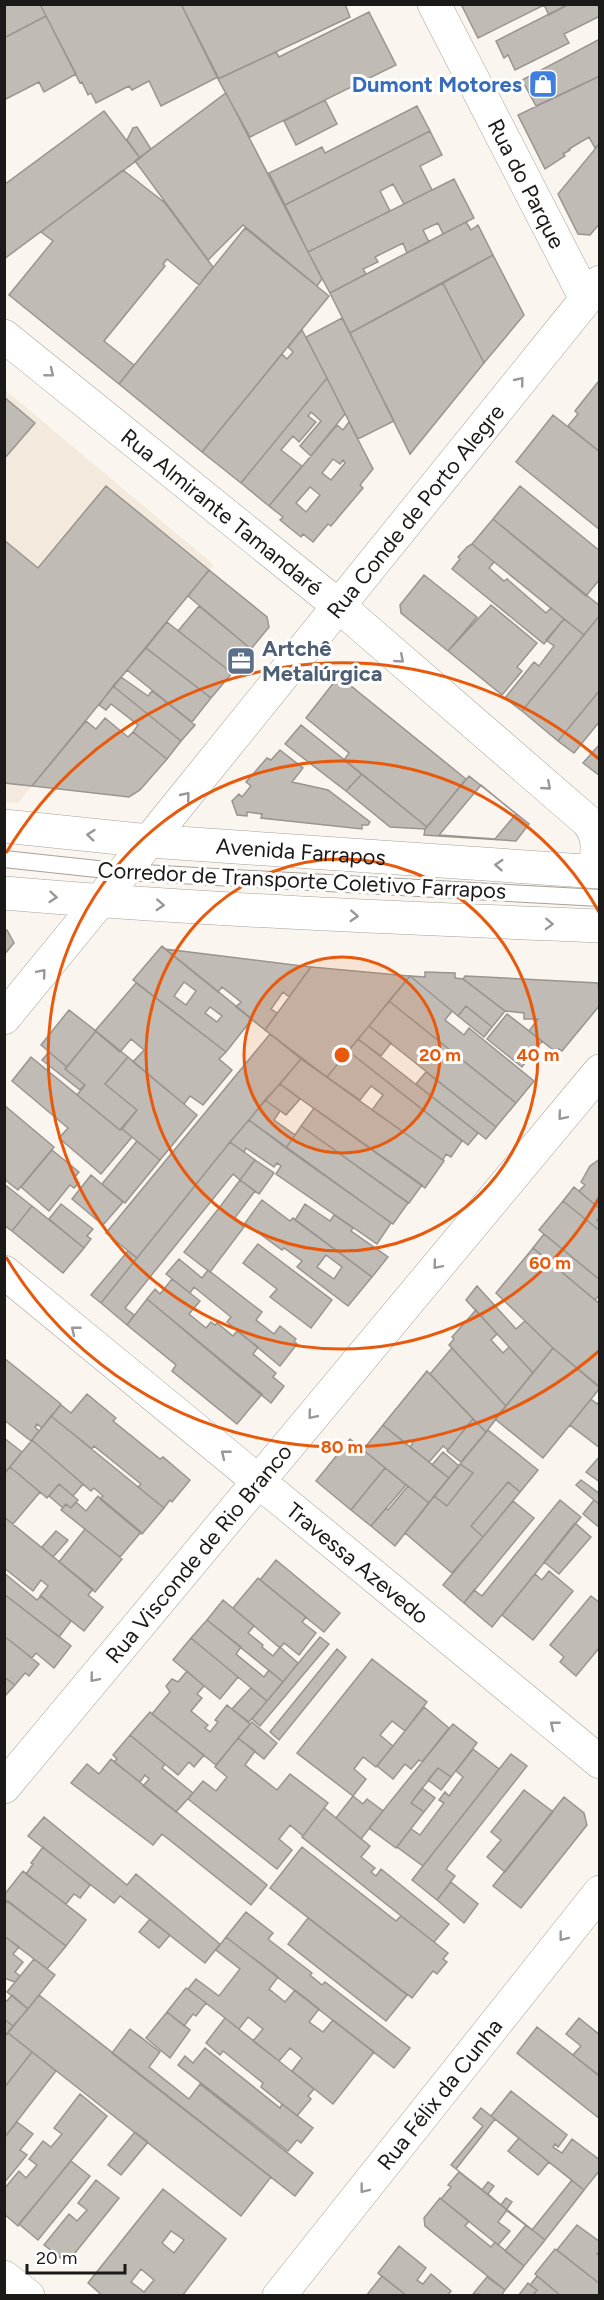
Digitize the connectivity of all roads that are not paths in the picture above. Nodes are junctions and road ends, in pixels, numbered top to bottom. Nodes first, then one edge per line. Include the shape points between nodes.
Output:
1 (434, 4) edge
2 (593, 290) edge
3 (4, 336) edge
4 (340, 607) junction
5 (4, 826) edge
6 (149, 841) junction
7 (4, 859) edge
8 (125, 872) junction
9 (598, 880) edge
10 (4, 893) edge
11 (101, 901) junction
12 (600, 926) edge
13 (4, 1018) edge
14 (600, 1071) edge
15 (4, 1272) edge
16 (258, 1481) junction
17 (600, 1762) edge
18 (4, 1787) edge
19 (600, 1892) edge
20 (4, 2277) edge
21 (28, 2295) edge
22 (279, 2295) edge

1 - 2 street, Rua do Parque
4 -> 2 street, Rua Conde de Porto Alegre
3 -> 4 street, Rua Almirante Tamandaré
6 -> 4 street, Rua Conde de Porto Alegre
4 -> 9 street, Rua Almirante Tamandaré via 587,821 598,840
6 -> 5 street, Avenida Farrapos
6 - 8 street, Rua Conde de Porto Alegre
9 -> 6 street, Avenida Farrapos
7 - 8 lane, Corredor de Transporte Coletivo Farrapos
8 - 9 lane, Corredor de Transporte Coletivo Farrapos
8 - 11 street, Rua Conde de Porto Alegre
10 -> 11 street
11 -> 12 street
13 -> 11 street, Rua Conde de Porto Alegre
14 -> 16 street, Rua Visconde de Rio Branco
16 -> 15 street, Travessa Azevedo
17 -> 16 street, Travessa Azevedo
16 -> 18 street, Rua Visconde de Rio Branco
19 -> 22 street, Rua Félix da Cunha
20 - 21 street

